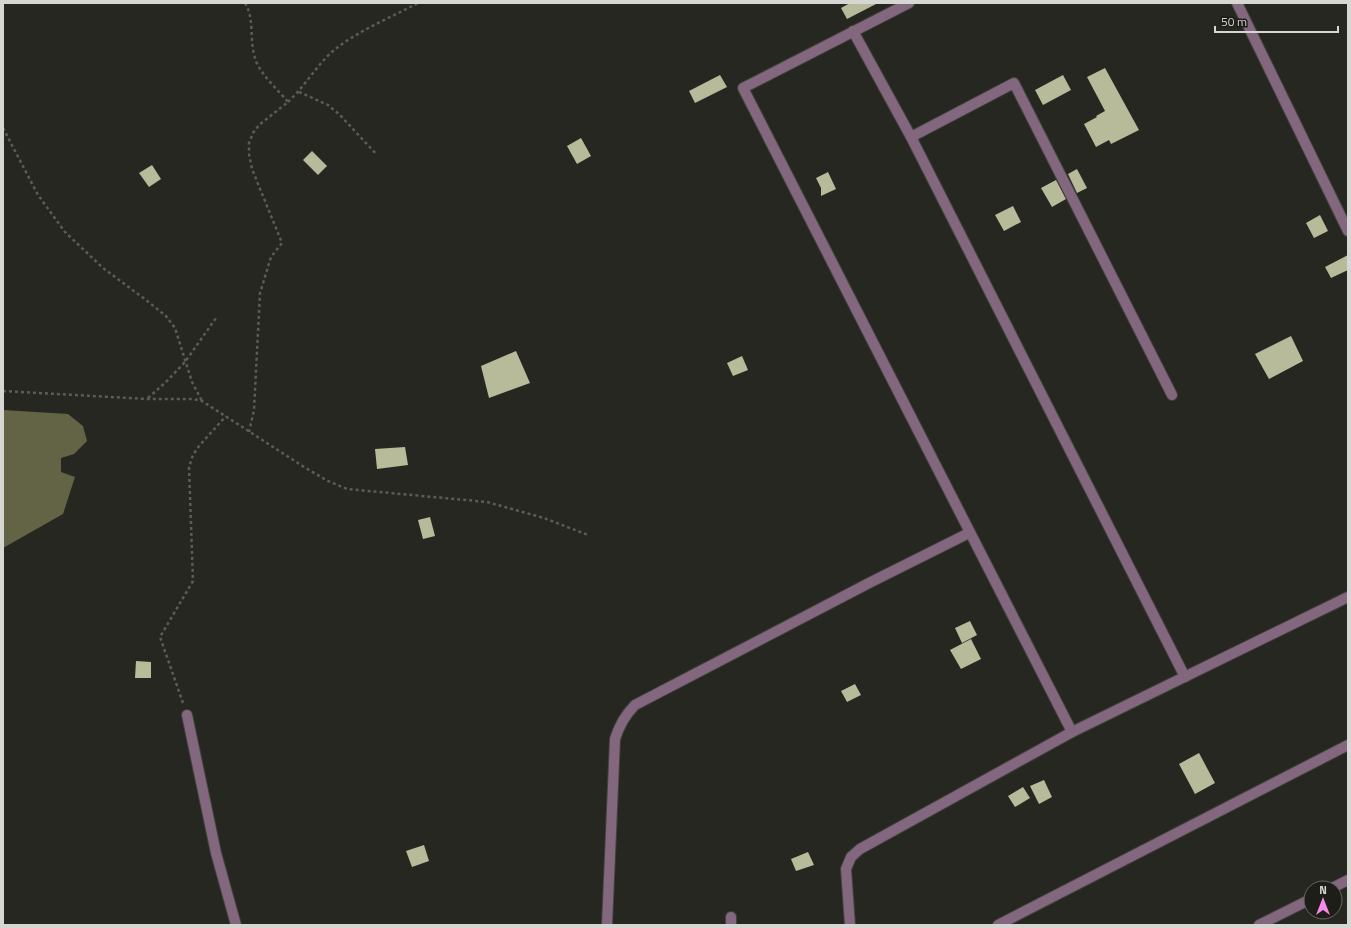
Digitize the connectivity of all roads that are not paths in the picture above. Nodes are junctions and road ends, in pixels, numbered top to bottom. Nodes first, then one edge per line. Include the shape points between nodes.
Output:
1 (909, 3) edge
2 (1237, 3) edge
3 (853, 31) junction
4 (912, 137) junction
5 (1348, 231) edge
6 (1172, 395) dead end
7 (969, 533) junction
8 (1348, 598) edge
9 (1185, 677) junction
10 (187, 715) road end
11 (1072, 732) junction
12 (1348, 746) edge
13 (1303, 902) edge
14 (236, 925) edge
15 (607, 925) edge
16 (850, 925) edge
17 (998, 925) edge
18 (1259, 925) edge

1 - 3 street
2 - 5 street
3 - 4 street
3 - 7 street via 743,88
4 - 6 street via 1014,83
4 - 9 street
7 - 11 street
7 - 15 street via 634,705 620,725 615,739
8 - 9 street
9 - 11 street
10 - 14 street via 216,853
11 - 16 street via 855,853 846,869
12 - 17 street
13 - 18 street

